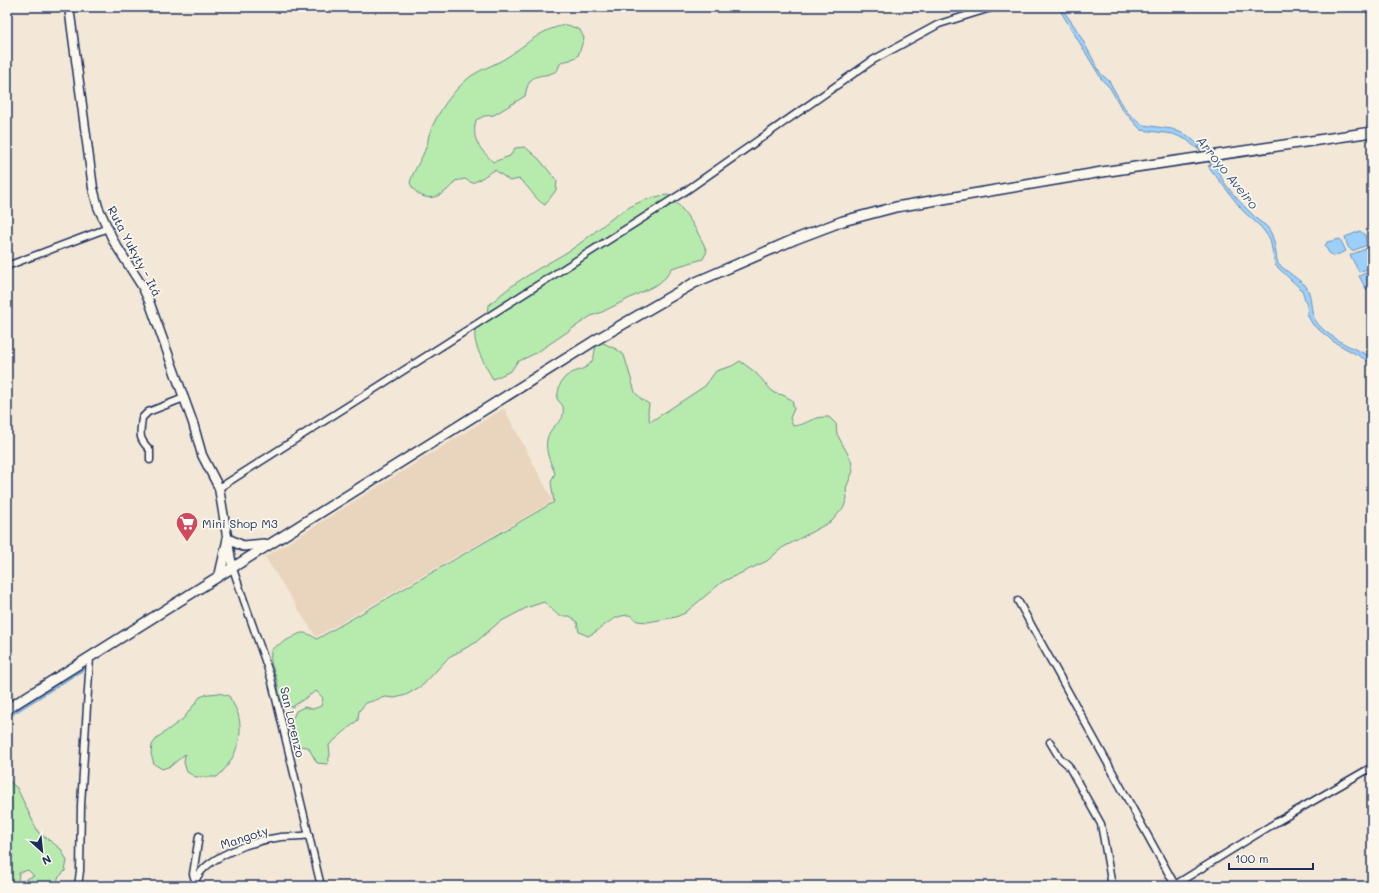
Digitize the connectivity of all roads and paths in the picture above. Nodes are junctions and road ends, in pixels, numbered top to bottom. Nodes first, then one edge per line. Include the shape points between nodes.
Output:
1 (69, 7) edge
2 (994, 7) edge
3 (1372, 132) edge
4 (108, 228) junction
5 (7, 266) edge
6 (184, 398) junction
7 (150, 460) dead end
8 (218, 488) junction
9 (228, 539) junction
10 (268, 544) junction
11 (232, 566) junction
12 (220, 574) junction
13 (1018, 601) dead end
14 (90, 657) junction
15 (7, 709) edge
16 (1050, 742) dead end
17 (1372, 767) edge
18 (309, 835) junction
19 (199, 836) dead end
20 (194, 883) edge
21 (1174, 885) edge
22 (78, 886) edge
23 (321, 886) edge
24 (1112, 886) edge

1 - 4 main road, Ruta Yukyty - Itá via 93,188
2 - 8 street via 939,24 873,60 687,190
3 - 10 highway via 1102,172 896,208 843,221 726,268 660,302
4 - 5 street
4 - 6 main road, Ruta Yukyty - Itá via 142,286
6 - 7 street via 148,412 142,418 140,437 141,442 150,450
6 - 8 main road, Ruta Yukyty - Itá via 202,455
8 - 9 main road, Ruta Yukyty - Itá
9 - 10 highway via 243,546
9 - 11 main road, Ruta Yukyty - Itá
9 - 12 highway
10 - 11 highway
11 - 12 highway
11 - 18 street, San Lorenzo via 271,678
12 - 14 highway
13 - 21 street
14 - 15 highway
14 - 22 street
16 - 24 street via 1059,757 1070,768 1101,824
17 - 21 street
18 - 20 street, Mangoty via 268,840 219,857 207,865
18 - 23 street, San Lorenzo
19 - 20 street, Mangoty

